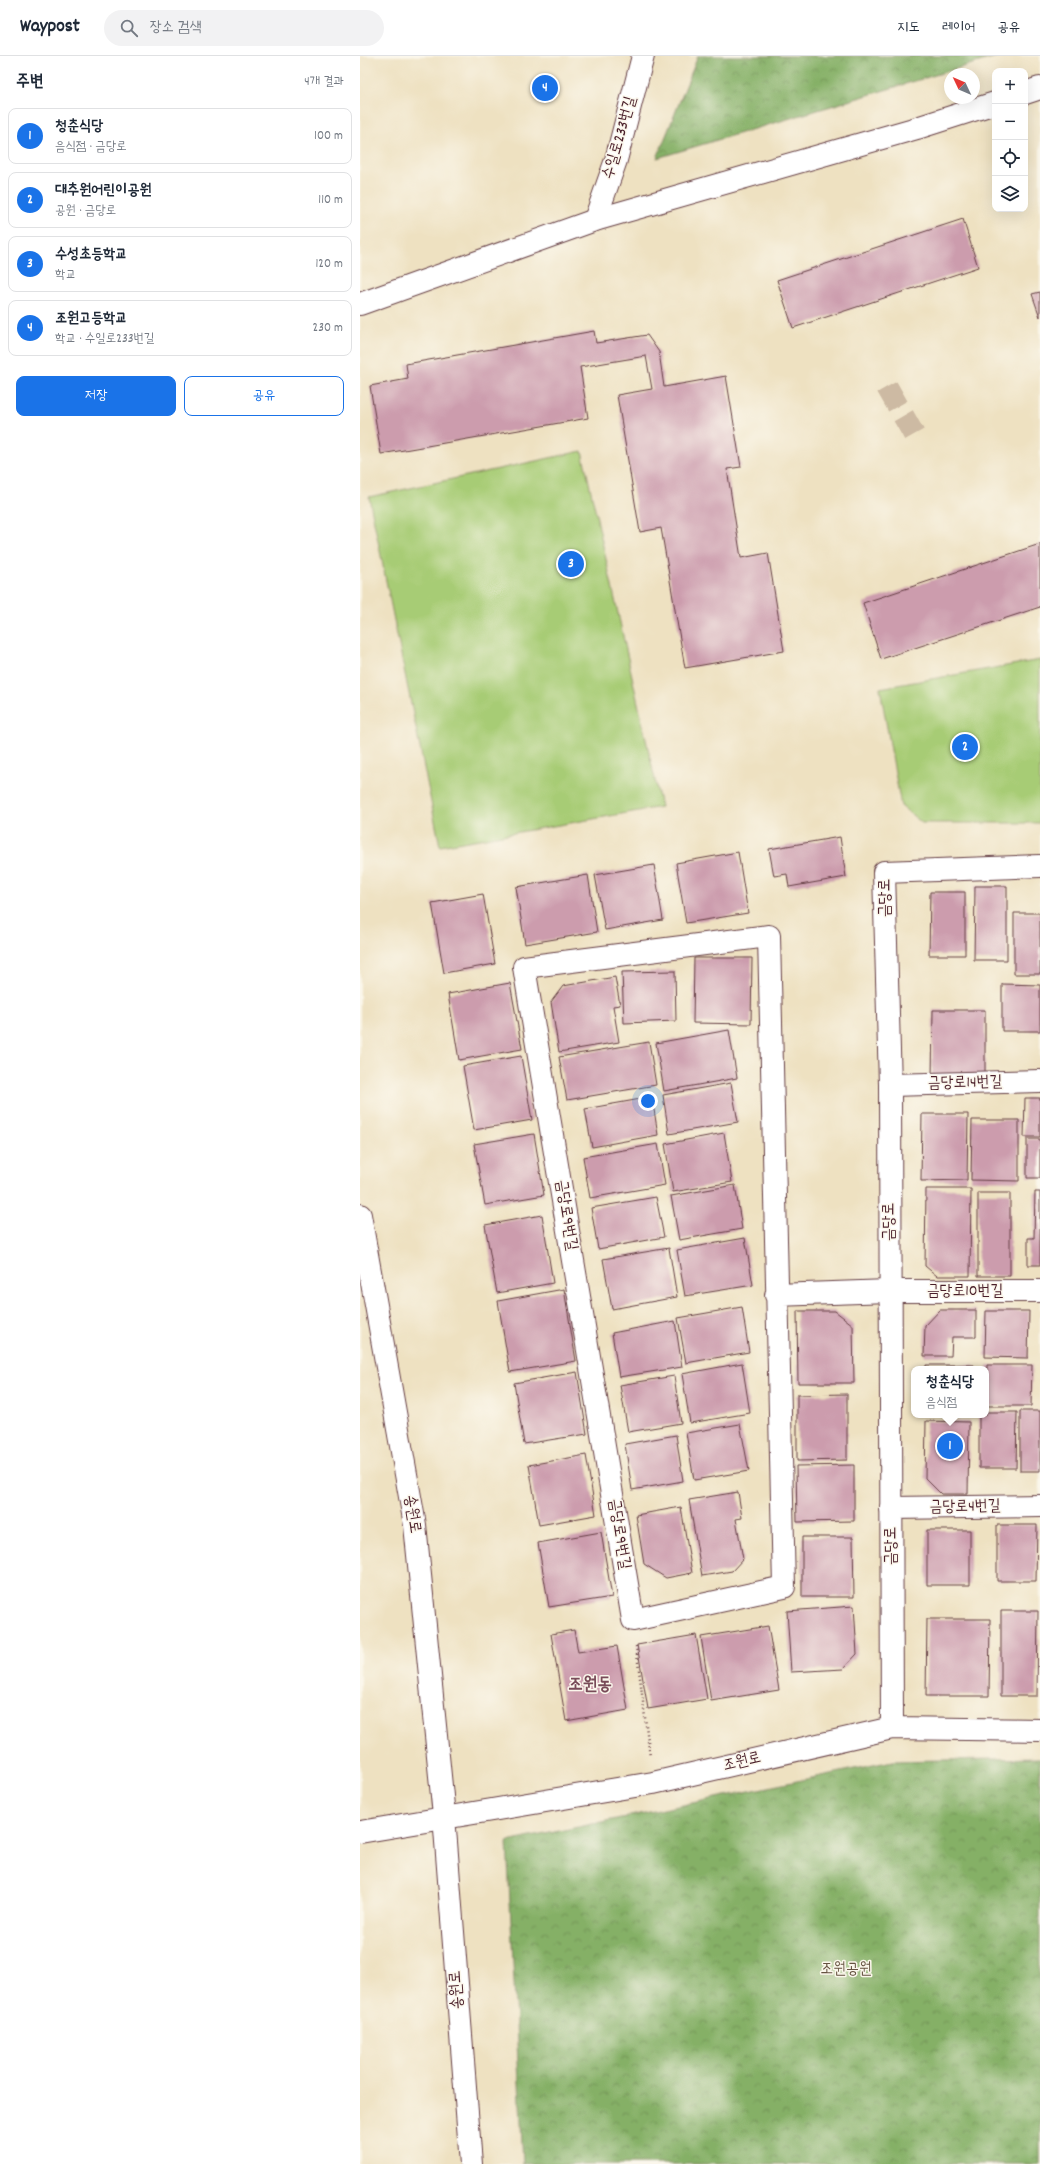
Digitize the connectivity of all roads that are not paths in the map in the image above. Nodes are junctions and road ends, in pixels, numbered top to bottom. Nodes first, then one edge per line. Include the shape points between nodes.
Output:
1 (643, 56) edge
2 (1040, 88) edge
3 (1028, 92) edge
4 (992, 104) edge
5 (595, 220) junction
6 (360, 304) edge
7 (1040, 866) edge
8 (1040, 1081) edge
9 (890, 1085) junction
10 (360, 1215) edge
11 (889, 1291) junction
12 (1040, 1291) edge
13 (776, 1295) junction
14 (1040, 1506) edge
15 (891, 1508) junction
16 (892, 1728) junction
17 (1040, 1730) edge
18 (444, 1816) junction
19 (360, 1832) edge
20 (470, 2164) edge

1 - 5 street, 수일로233번길 via 616,160
2 - 3 street
4 - 5 street via 917,128
5 - 6 street
7 - 9 street, 금당로 via 884,872
8 - 9 street, 금당로14번길
9 - 11 street, 금당로
10 - 18 street, 송원로 via 415,1525
11 - 12 street, 금당로10번길
11 - 13 street
11 - 15 street, 금당로
13 - 13 street, 금당로9번길 via 769,936 524,967 633,1620 784,1587
14 - 15 street, 금당로4번길
15 - 16 street, 금당로
16 - 17 street, 조원로
16 - 18 street, 조원로 via 653,1783
18 - 19 street
18 - 20 street, 송원로

